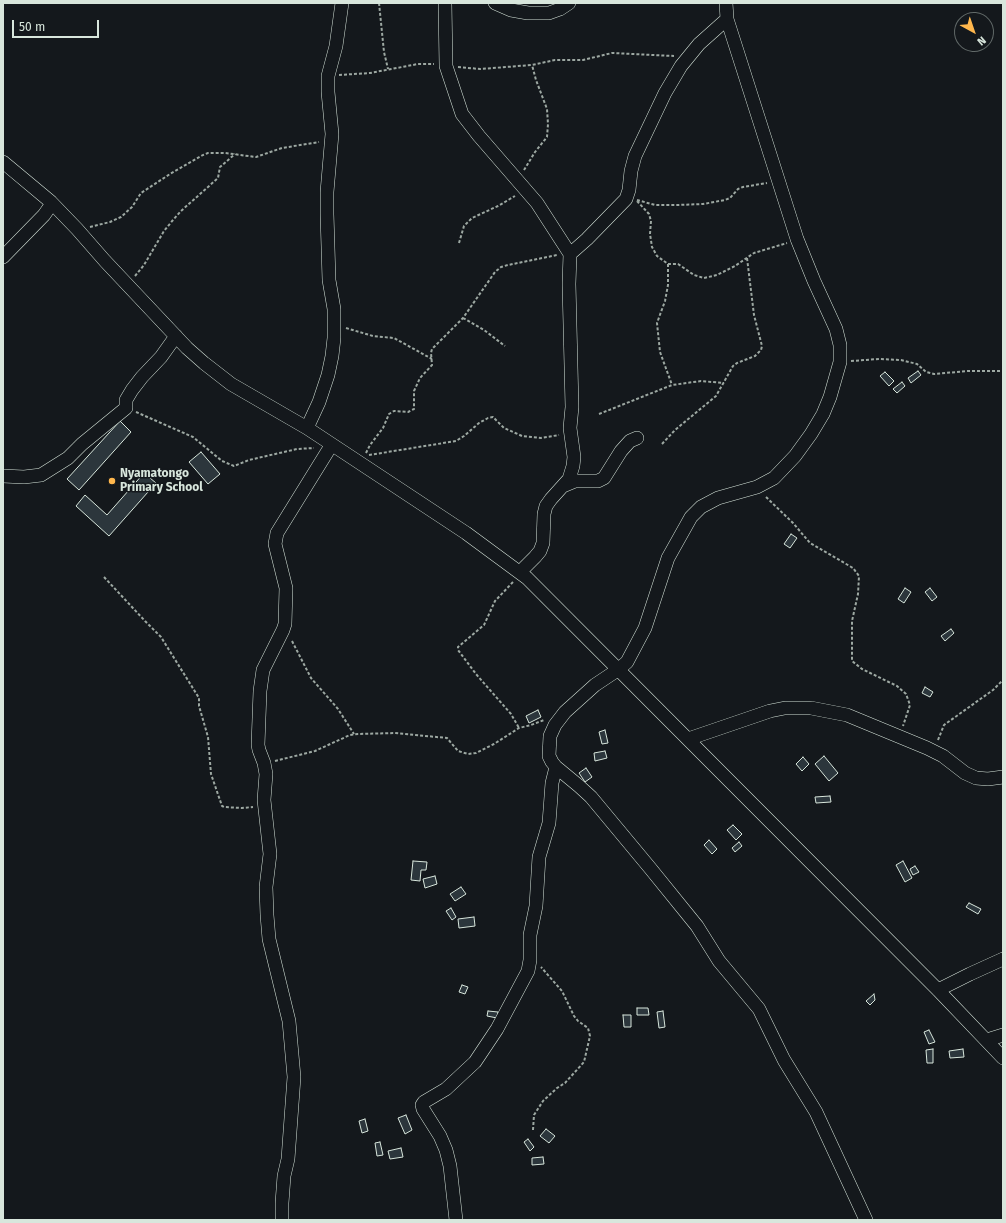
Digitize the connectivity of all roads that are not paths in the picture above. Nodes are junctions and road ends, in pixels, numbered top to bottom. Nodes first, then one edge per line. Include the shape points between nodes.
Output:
1 (342, 3) edge
2 (445, 3) edge
3 (495, 3) edge
4 (569, 3) edge
5 (726, 3) edge
6 (727, 19) junction
7 (3, 162) edge
8 (51, 202) junction
9 (570, 254) junction
10 (3, 257) edge
11 (176, 336) junction
12 (306, 428) junction
13 (637, 438) dead end
14 (330, 446) junction
15 (3, 476) edge
16 (563, 486) junction
17 (520, 572) junction
18 (619, 669) junction
19 (688, 739) junction
20 (556, 767) junction
21 (1003, 777) edge
22 (1003, 959) edge
23 (938, 990) junction
24 (1003, 1035) edge
25 (987, 1040) junction
26 (1003, 1058) edge
27 (282, 1220) edge
28 (456, 1220) edge
29 (866, 1220) edge

1 - 12 street via 336,46 328,76 331,147 327,214 329,280 334,303 332,356 319,402
2 - 9 street via 446,66 462,114 537,203
3 - 4 street via 511,10 528,13 549,13
5 - 6 street
6 - 9 street via 709,34 689,57 665,93 635,156 626,199
6 - 18 street via 797,239 836,328 840,362 823,414 795,456 774,478 757,487 718,498 701,507 692,517 668,558 640,637 627,662
7 - 8 street
8 - 10 street via 44,215
8 - 11 street
9 - 16 street via 570,433 574,457 573,466
11 - 12 street via 231,384
11 - 15 street via 132,390 126,400 126,408 68,458 41,475
12 - 14 street
13 - 16 street via 630,441 621,451 604,478 598,481 575,481
14 - 17 street
14 - 27 street via 281,524 275,538 286,588 284,626 263,670 260,683 258,744 266,774 264,806 270,854 266,887 269,940 289,1021 294,1077
16 - 17 street via 546,506 540,551
17 - 18 street
18 - 19 street
18 - 20 street via 581,697 555,726 550,736 549,756
19 - 21 street via 764,712 785,708 810,708 846,715 898,736 943,756 976,778
19 - 23 street
20 - 28 street via 549,823 539,857 536,906 525,979 475,1062 446,1089 422,1105 446,1150
20 - 29 street via 603,810 688,914 719,961 759,1009 776,1045 816,1112
22 - 23 street
23 - 25 street
24 - 25 street
25 - 26 street

